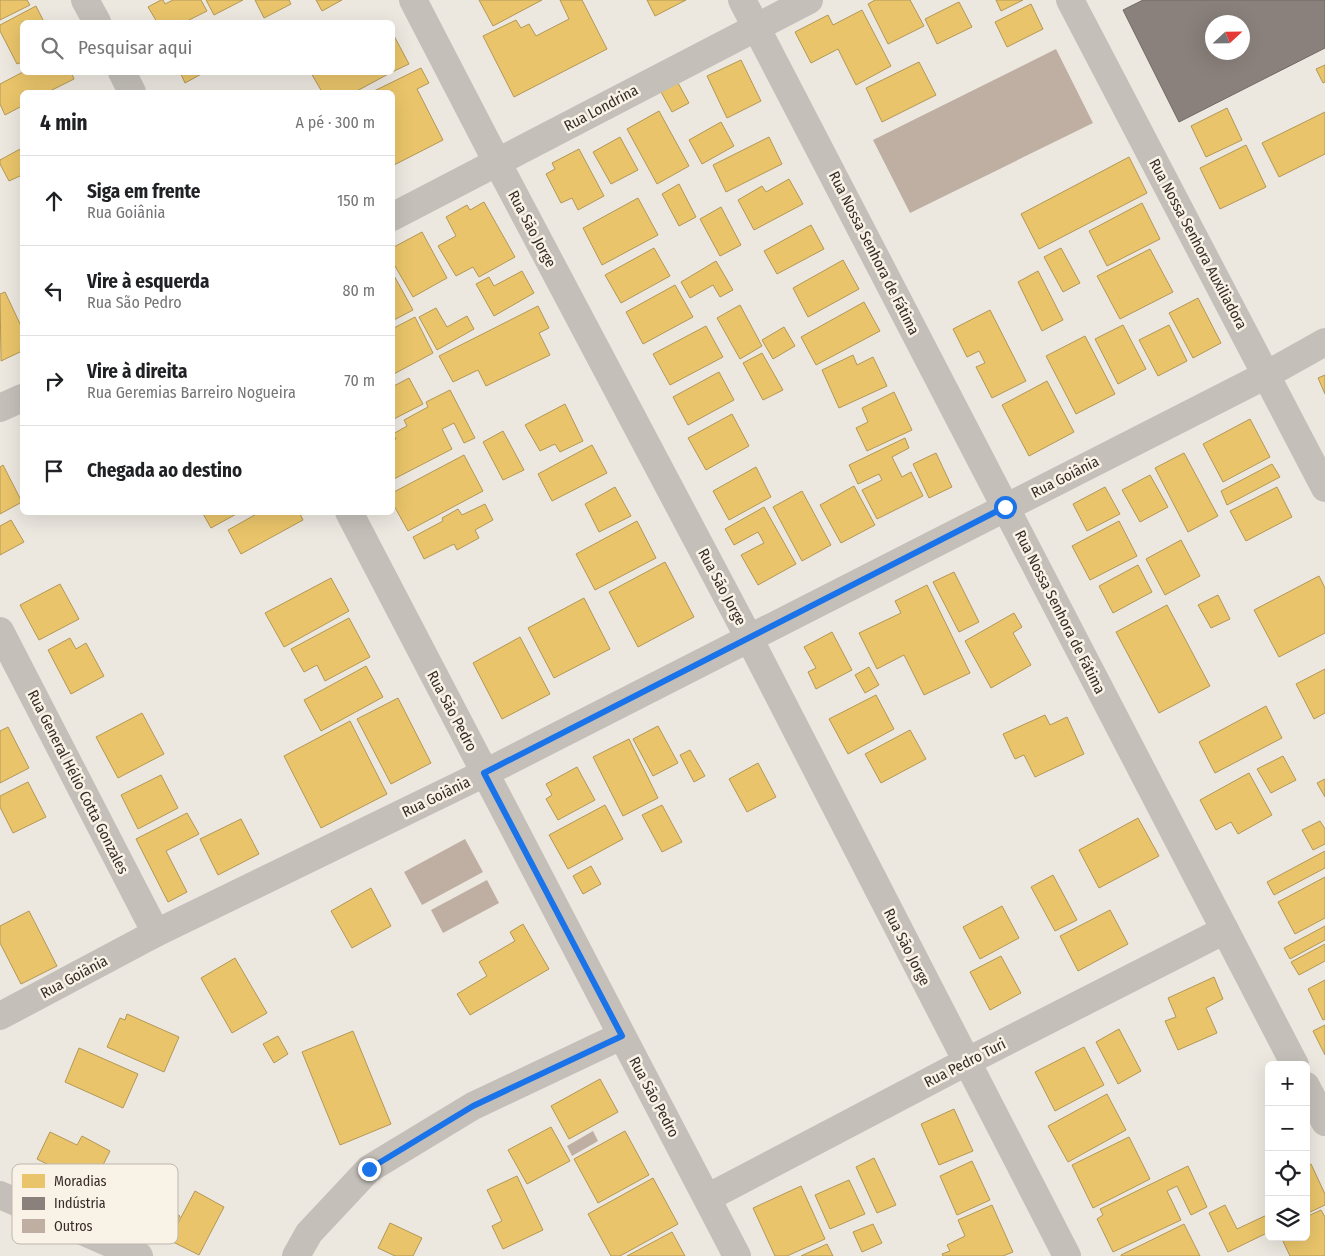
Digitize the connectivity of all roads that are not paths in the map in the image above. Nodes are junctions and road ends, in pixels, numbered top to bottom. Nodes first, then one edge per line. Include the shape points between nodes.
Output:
1 (85, 0) edge
2 (413, 0) edge
3 (742, 0) edge
4 (809, 0) edge
5 (1070, 0) edge
6 (95, 20) edge
7 (756, 27) junction
8 (124, 75) edge
9 (131, 90) edge
10 (497, 162) junction
11 (395, 215) edge
12 (1325, 342) edge
13 (1266, 375) junction
14 (20, 399) edge
15 (0, 408) edge
16 (1325, 488) edge
17 (1005, 507) junction
18 (350, 515) edge
19 (0, 631) edge
20 (748, 638) junction
21 (484, 773) junction
22 (1225, 930) junction
23 (156, 933) junction
24 (0, 1016) edge
25 (622, 1036) junction
26 (1293, 1061) edge
27 (966, 1062) junction
28 (1310, 1094) edge
29 (1325, 1122) edge
30 (0, 1195) edge
31 (707, 1198) junction
32 (12, 1200) edge
33 (112, 1244) edge
34 (140, 1256) edge
35 (296, 1256) edge
36 (737, 1256) edge
37 (1067, 1256) edge

1 - 6 street
2 - 10 street, Rua São Jorge
3 - 7 street, Rua Nossa Senhora de Fátima
4 - 7 street, Rua Londrina
5 - 13 street, Rua Nossa Senhora Auxiliadora
7 - 10 street, Rua Londrina
7 - 17 street, Rua Nossa Senhora de Fátima
8 - 9 street
10 - 11 street, Rua Londrina
10 - 20 street, Rua São Jorge
12 - 13 street, Rua Goiânia
13 - 16 street, Rua Nossa Senhora Auxiliadora
13 - 17 street, Rua Goiânia
14 - 15 street
17 - 20 street, Rua Goiânia
17 - 22 street, Rua Nossa Senhora de Fátima
18 - 21 street, Rua São Pedro
19 - 23 street, Rua General Hélio Cotta Gonzales
20 - 21 street, Rua Goiânia
20 - 27 street, Rua São Jorge
21 - 23 street, Rua Goiânia
21 - 25 street, Rua São Pedro
22 - 26 street, Rua Nossa Senhora de Fátima
22 - 27 street, Rua Pedro Turi
23 - 24 street, Rua Goiânia
25 - 31 street, Rua São Pedro
25 - 35 street via 473,1106 369,1169 309,1233
27 - 31 street, Rua Pedro Turi
27 - 37 street, Rua São Jorge
28 - 29 street
30 - 32 street
31 - 36 street, Rua São Pedro
33 - 34 street

